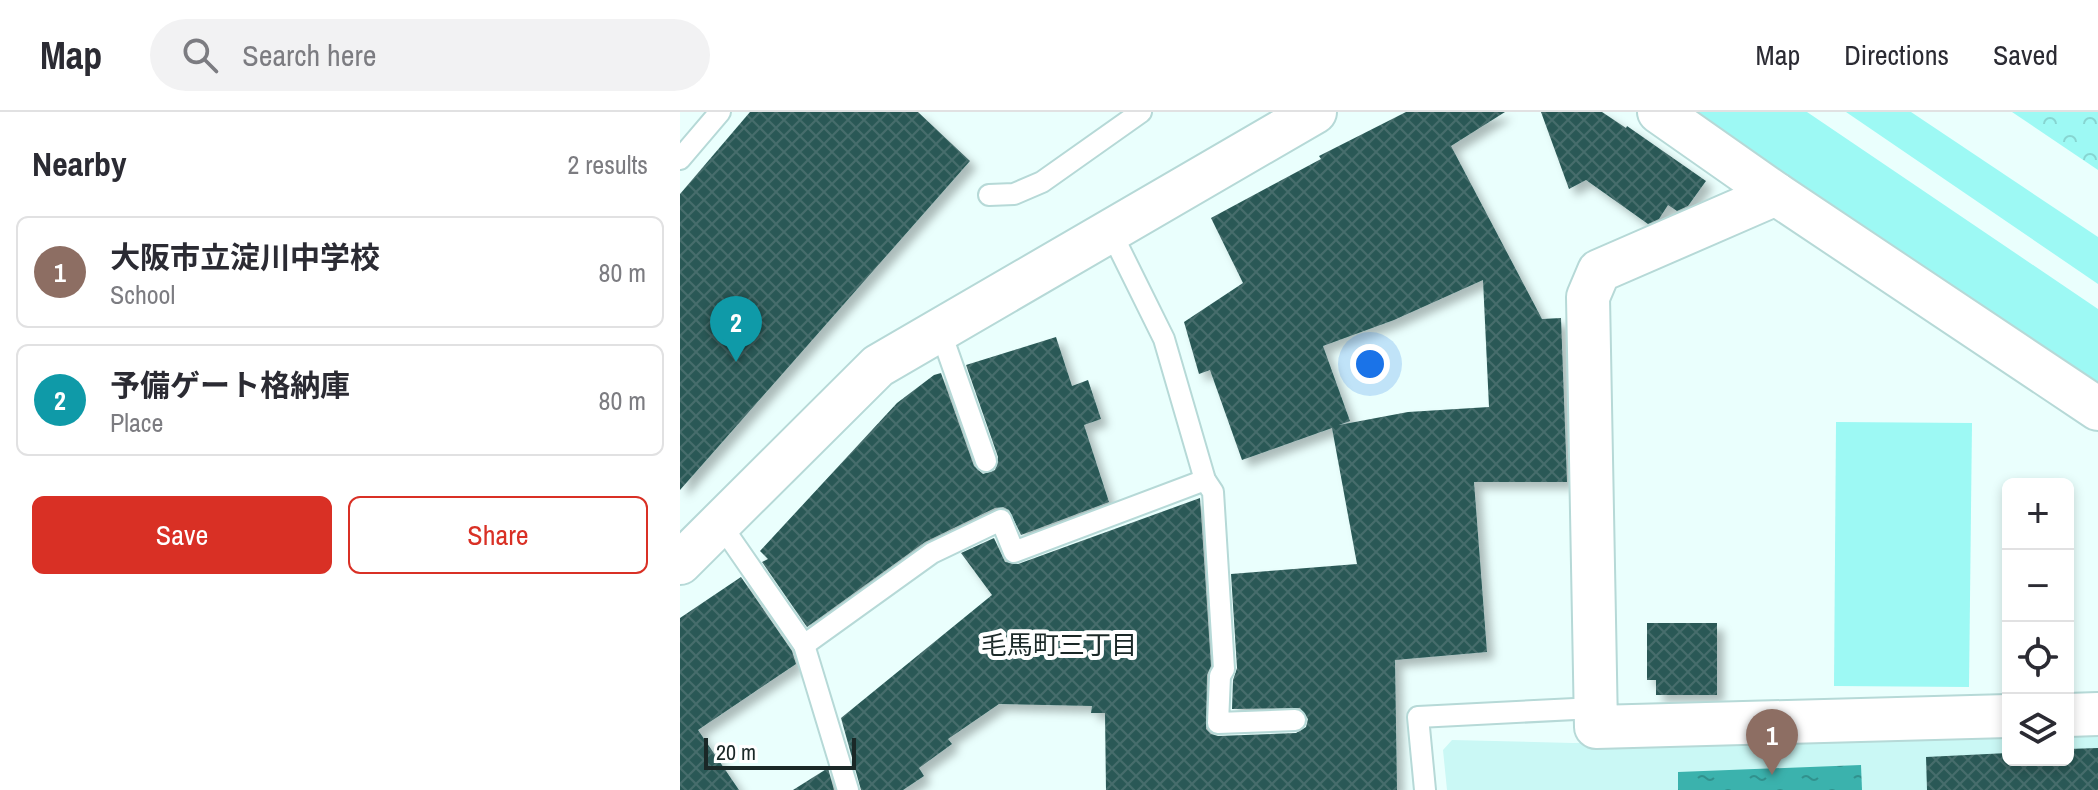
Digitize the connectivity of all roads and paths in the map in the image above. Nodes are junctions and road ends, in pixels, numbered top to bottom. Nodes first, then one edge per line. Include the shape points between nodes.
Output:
1 (720, 112) edge
2 (1141, 112) edge
3 (1315, 112) edge
4 (1659, 112) edge
5 (680, 159) edge
6 (1776, 194) junction
7 (989, 195) dead end
8 (1111, 232) junction
9 (940, 330) junction
10 (2098, 409) edge
11 (986, 461) dead end
12 (1205, 480) junction
13 (721, 525) junction
14 (680, 563) edge
15 (804, 645) junction
16 (1595, 708) junction
17 (2098, 714) edge
18 (2074, 715) edge
19 (2002, 716) edge
20 (1295, 720) dead end
21 (848, 790) edge
22 (1425, 790) edge

1 - 5 lane
2 - 7 lane via 1042,182 1014,194
3 - 8 street
4 - 6 street
6 - 10 street
6 - 16 street via 1599,271 1588,297
8 - 9 street
8 - 12 lane via 1164,339
9 - 11 lane
9 - 13 street via 878,366
12 - 15 lane via 1014,552 1001,520 932,553
12 - 20 lane via 1213,492 1223,647 1218,723
13 - 14 street
13 - 15 lane
15 - 21 lane
16 - 19 street via 1596,727
16 - 22 lane via 1418,717
17 - 18 street

